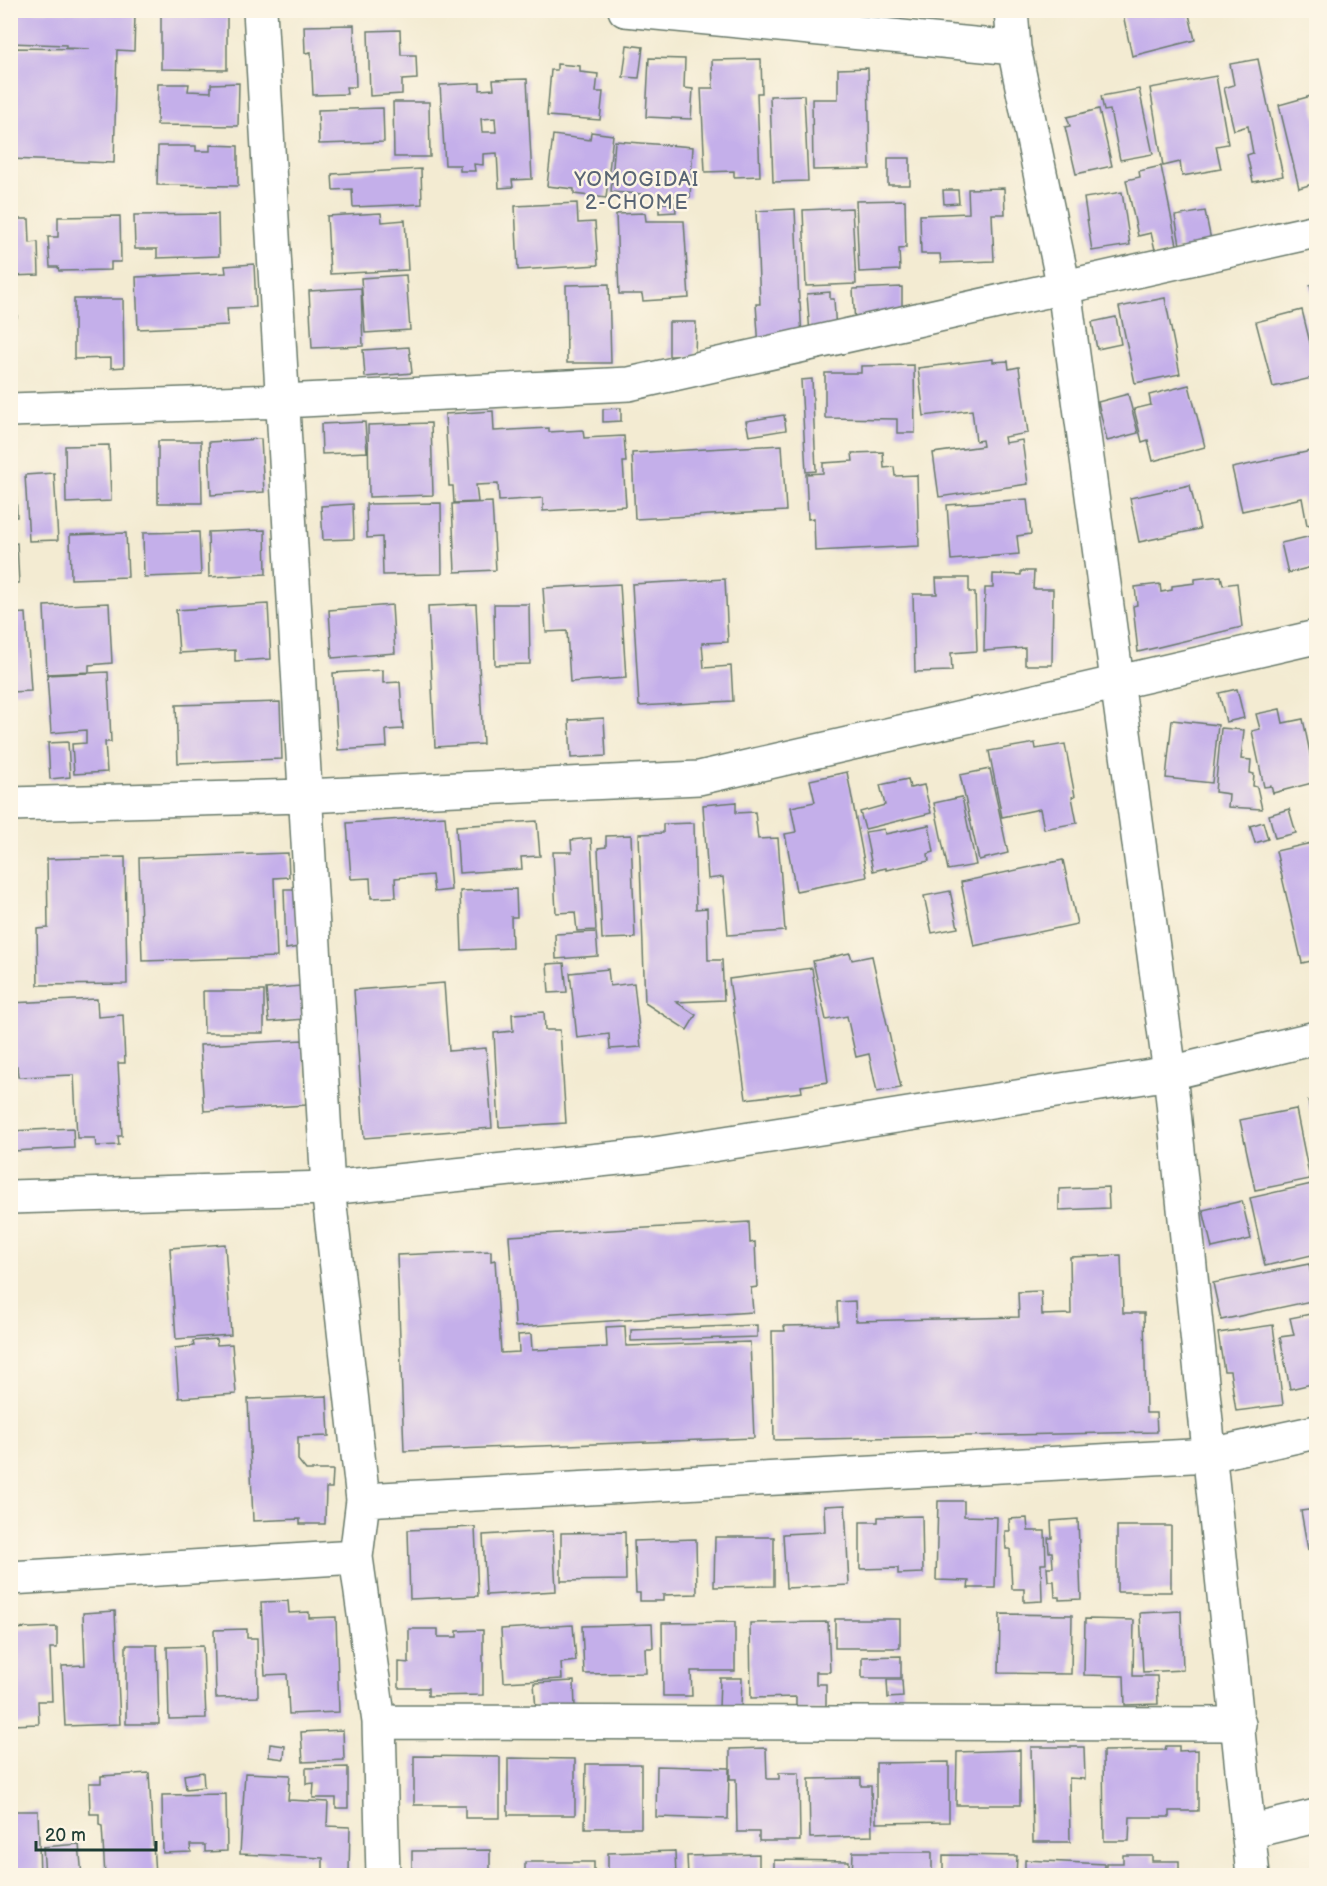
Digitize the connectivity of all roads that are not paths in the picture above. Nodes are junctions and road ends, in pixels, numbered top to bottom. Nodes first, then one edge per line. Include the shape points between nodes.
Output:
1 (260, 10) edge
2 (625, 10) edge
3 (1011, 10) edge
4 (1014, 48) junction
5 (1317, 231) edge
6 (1064, 288) junction
7 (282, 401) junction
8 (10, 410) edge
9 (1317, 637) edge
10 (1117, 683) junction
11 (305, 795) junction
12 (10, 804) edge
13 (1317, 1038) edge
14 (1170, 1073) junction
15 (328, 1188) junction
16 (10, 1197) edge
17 (1317, 1432) edge
18 (1210, 1455) junction
19 (363, 1500) junction
20 (356, 1557) junction
21 (10, 1578) edge
22 (379, 1722) junction
23 (1239, 1724) junction
24 (1317, 1816) edge
25 (1248, 1832) junction
26 (384, 1875) edge
27 (1253, 1875) edge

1 - 7 street
2 - 4 street
3 - 4 street
4 - 6 street
5 - 6 street
6 - 7 street via 629,384
6 - 10 street
7 - 8 street
7 - 11 street
9 - 10 street
10 - 11 street via 699,778
10 - 14 street
11 - 12 street
11 - 15 street
13 - 14 street
14 - 15 street via 648,1155
14 - 18 street
15 - 16 street
15 - 19 street
17 - 18 street
18 - 19 street
18 - 23 street
19 - 20 street
20 - 21 street
20 - 22 street
22 - 23 street
22 - 26 street
23 - 25 street
24 - 25 street
25 - 27 street

